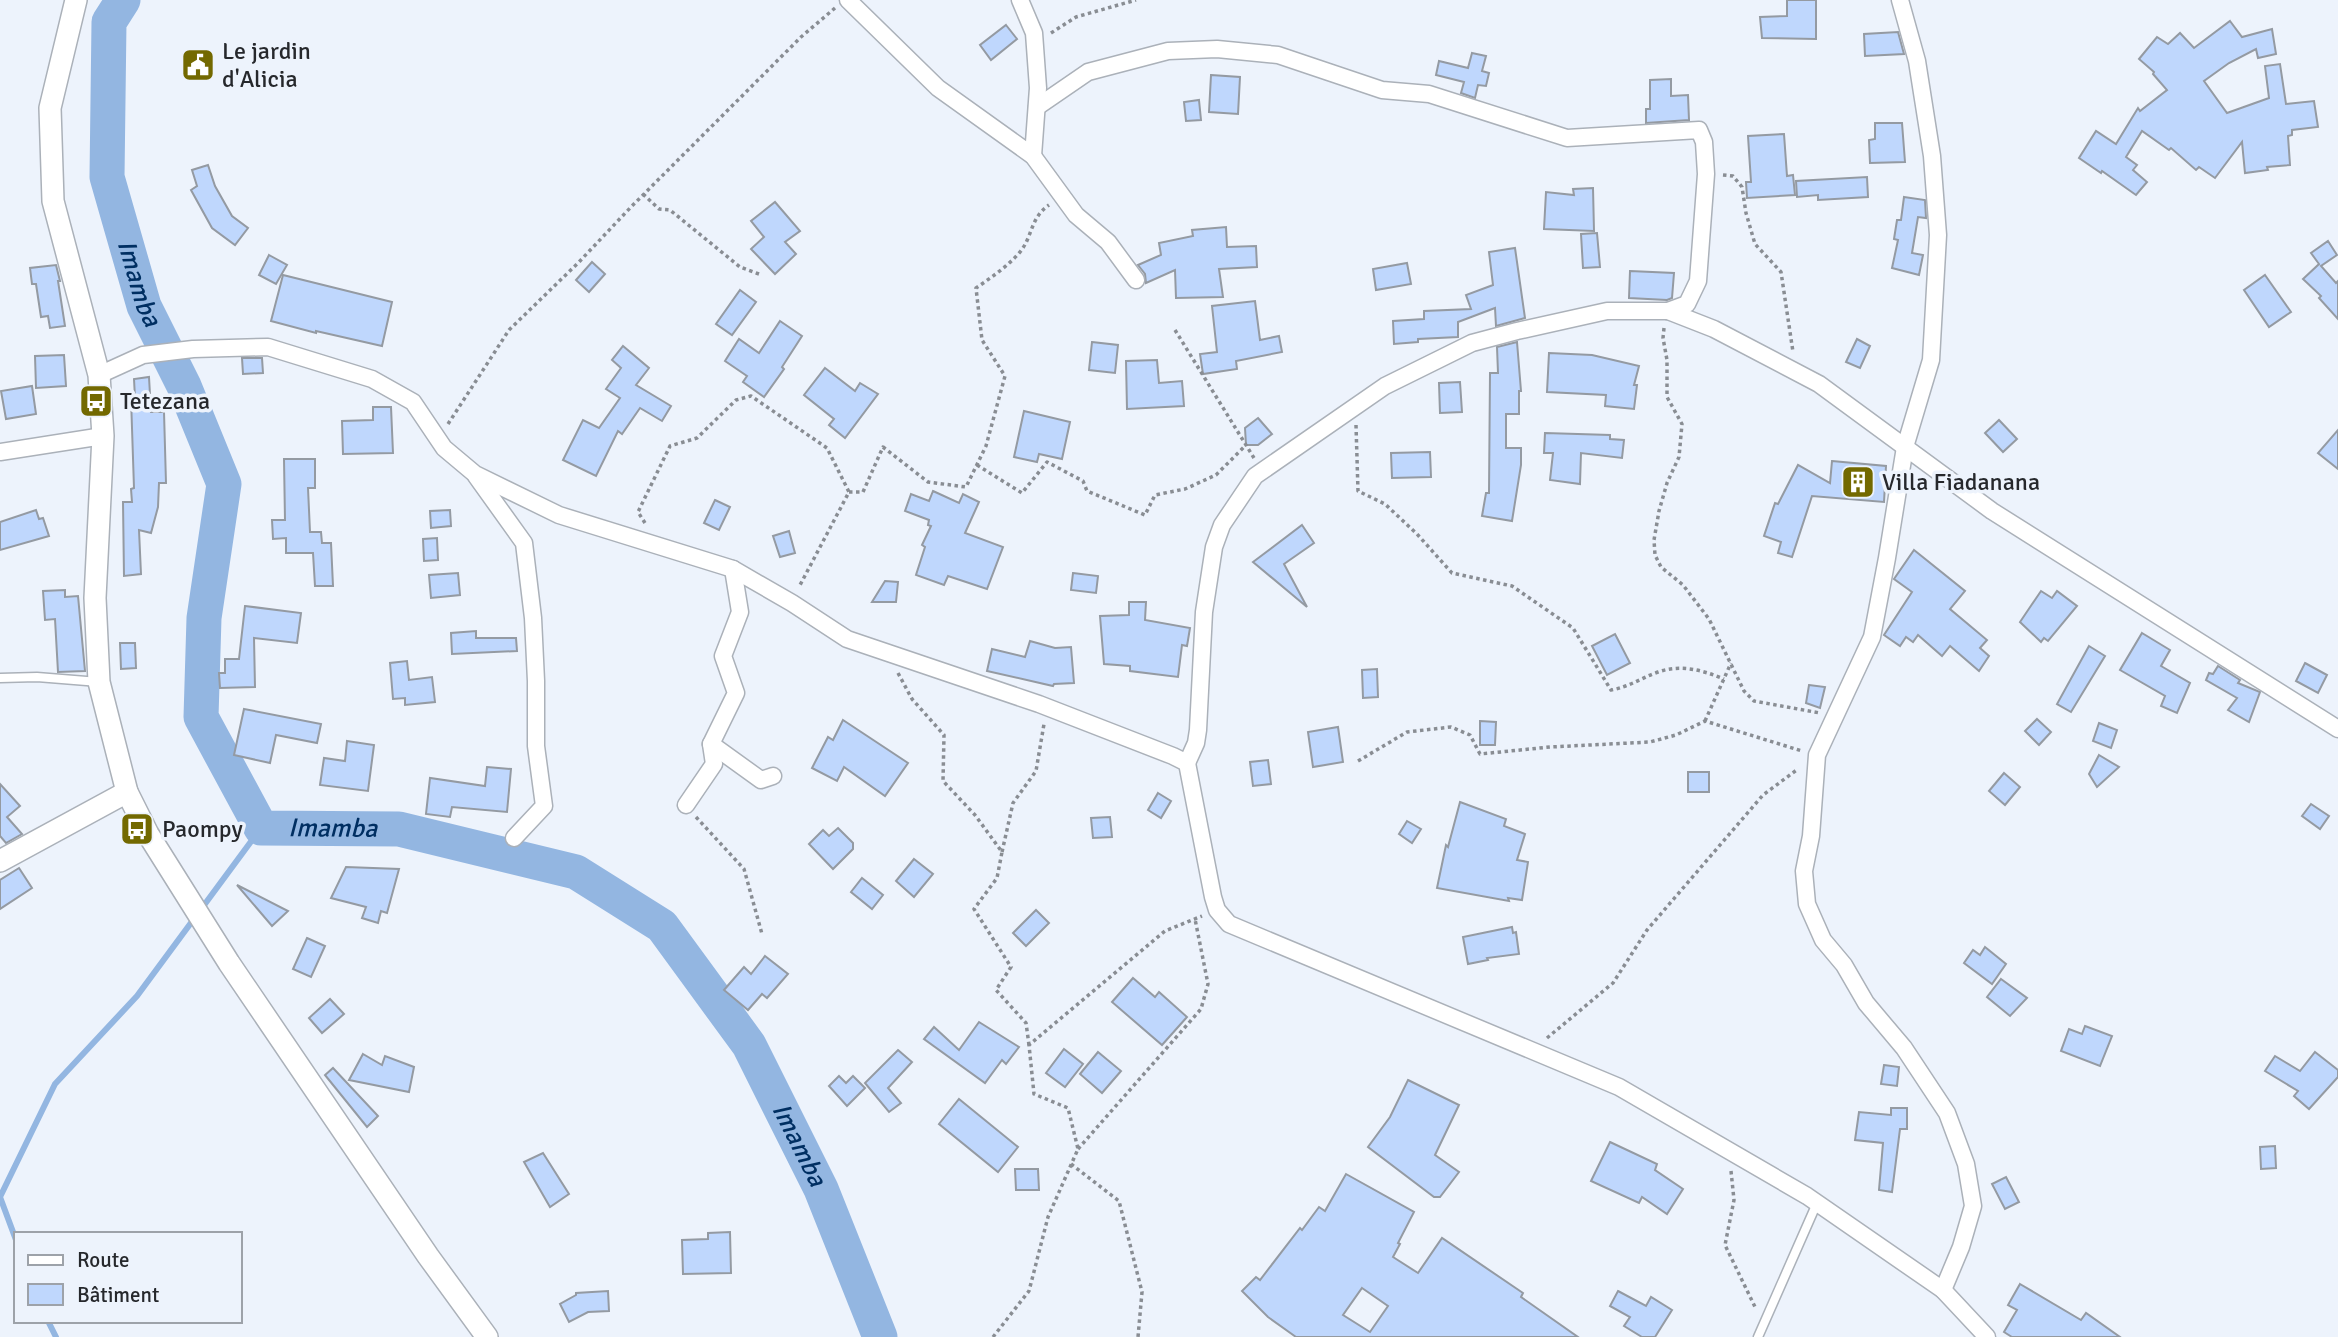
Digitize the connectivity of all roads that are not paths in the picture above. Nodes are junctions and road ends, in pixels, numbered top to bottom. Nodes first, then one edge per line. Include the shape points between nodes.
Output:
1 (76, 0) edge
2 (1020, 0) edge
3 (1900, 0) edge
4 (843, 3) edge
5 (1037, 107) junction
6 (1033, 156) junction
7 (1136, 280) dead end
8 (1668, 311) junction
9 (99, 375) junction
10 (103, 436) junction
11 (1905, 447) junction
12 (0, 452) edge
13 (475, 474) junction
14 (733, 569) junction
15 (0, 678) edge
16 (99, 682) junction
17 (2338, 729) edge
18 (712, 744) junction
19 (1187, 764) junction
20 (773, 776) dead end
21 (127, 792) junction
22 (686, 805) road end
23 (514, 838) dead end
24 (0, 861) edge
25 (1817, 1203) junction
26 (1944, 1290) junction
27 (487, 1337) edge
28 (1758, 1337) edge
29 (1987, 1337) edge

1 - 9 street via 50,108 53,201
2 - 5 street via 1034,33
3 - 11 street via 1917,61 1932,156 1938,235 1931,360
4 - 6 street via 938,88
5 - 6 street
5 - 8 street via 1087,72 1168,51 1217,49 1278,55 1382,89 1429,94 1567,138 1699,130 1706,174 1698,281 1688,304
6 - 7 street via 1076,215 1108,242
8 - 11 street via 1714,329 1819,384
8 - 19 street via 1608,311 1472,343 1385,386 1255,476 1222,525 1214,547 1198,730
9 - 10 street
9 - 13 street via 143,355 268,347 372,379 413,402 444,448
10 - 12 street
10 - 16 street via 95,598
11 - 17 street via 1992,511
11 - 26 street via 1872,637 1817,755 1804,871 1807,904 1823,940 1947,1113 1966,1164 1973,1206
13 - 14 street via 559,515
13 - 23 street via 524,543 533,618 536,746 544,806
14 - 18 street via 740,612 723,656 736,692
14 - 19 street via 847,639 1047,708
15 - 16 lane
16 - 21 street
18 - 20 street via 761,780
18 - 22 street via 714,764
19 - 25 street via 1217,910 1229,924 1619,1087
21 - 24 street
21 - 27 street via 229,963
25 - 26 street
25 - 28 lane
26 - 29 street

